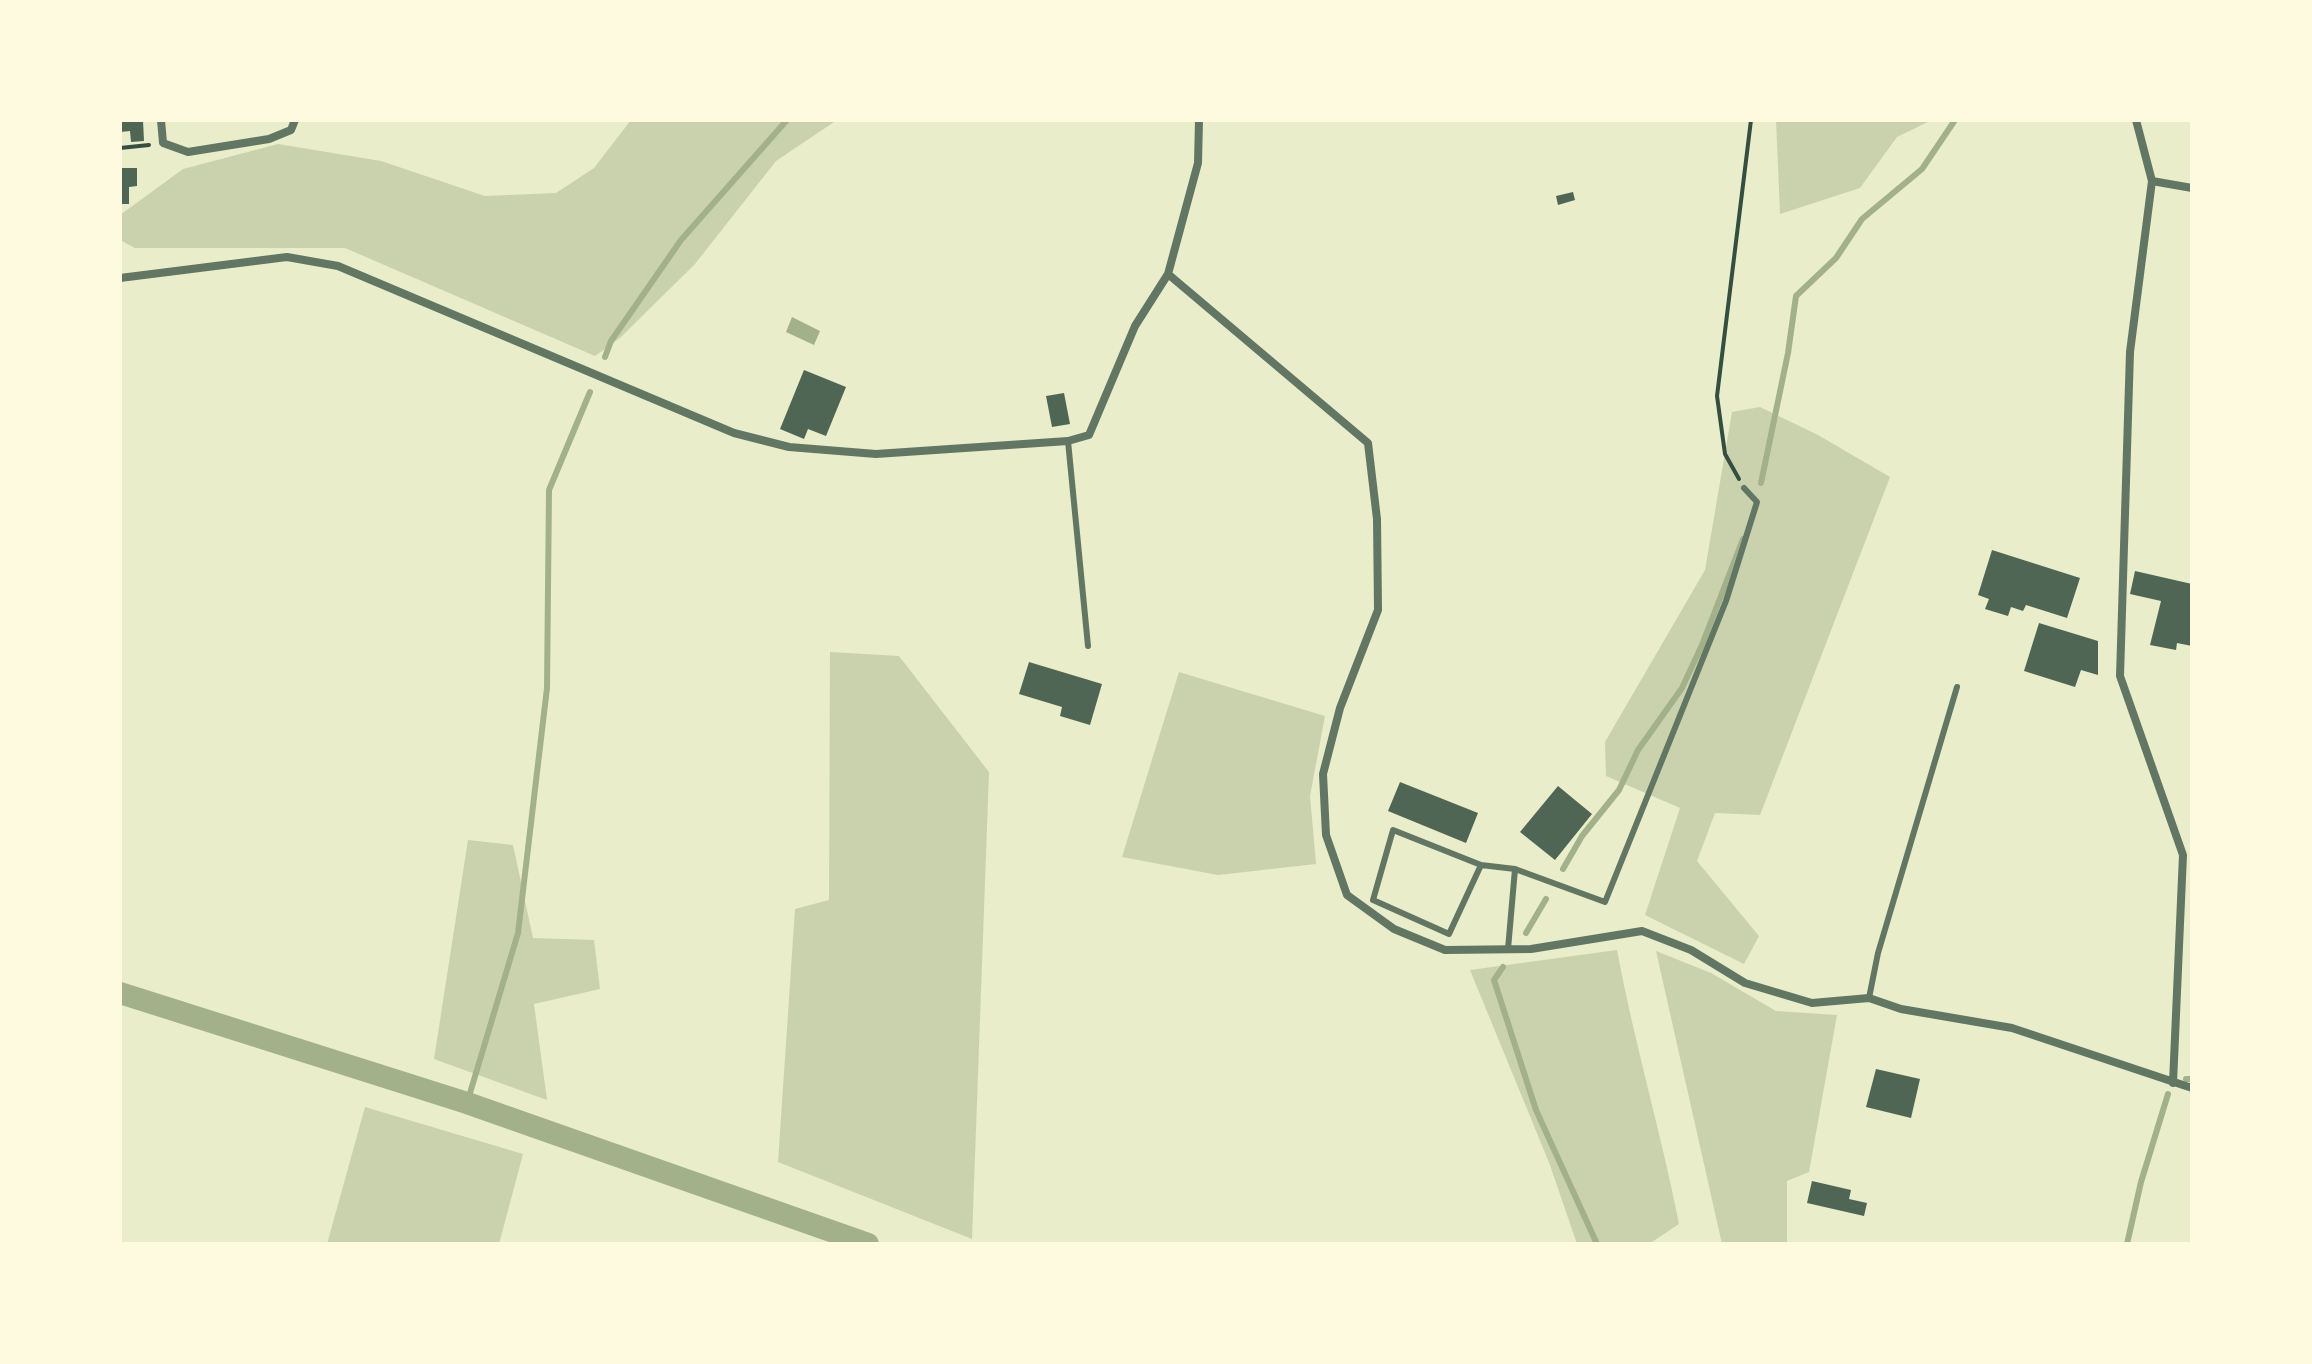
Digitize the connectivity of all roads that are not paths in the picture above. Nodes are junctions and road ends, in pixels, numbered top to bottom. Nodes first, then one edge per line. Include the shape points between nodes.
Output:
1 (161, 120) edge
2 (295, 120) edge
3 (1199, 120) edge
4 (2136, 120) edge
5 (2152, 181) junction
6 (2192, 188) edge
7 (1168, 274) junction
8 (120, 278) edge
9 (1068, 441) junction
10 (1744, 488) road end
11 (1088, 646) dead end
12 (1957, 687) dead end
13 (2192, 849) edge
14 (2183, 855) junction
15 (1481, 865) junction
16 (1515, 869) junction
17 (1508, 949) junction
18 (1869, 998) junction
19 (2173, 1083) junction
20 (2192, 1088) edge

1 - 2 street via 163,143 188,152 280,134 291,130
3 - 7 street via 1198,163
4 - 5 street
5 - 6 street
5 - 14 street via 2130,352 2120,676
7 - 9 street via 1135,326 1089,435
7 - 17 street via 1368,443 1377,519 1378,610 1340,708 1323,774 1326,835 1347,895 1394,929 1445,950
8 - 9 street via 287,257 338,266 734,433 789,447 876,454
9 - 11 lane
10 - 16 lane via 1757,502 1726,601 1605,902
12 - 18 lane
13 - 14 street
14 - 19 street
15 - 15 lane via 1449,934 1373,900 1393,830
15 - 16 lane
16 - 17 lane
17 - 18 street via 1642,931 1691,950 1745,983 1812,1003
18 - 19 street via 1901,1009 2012,1028
19 - 20 street

